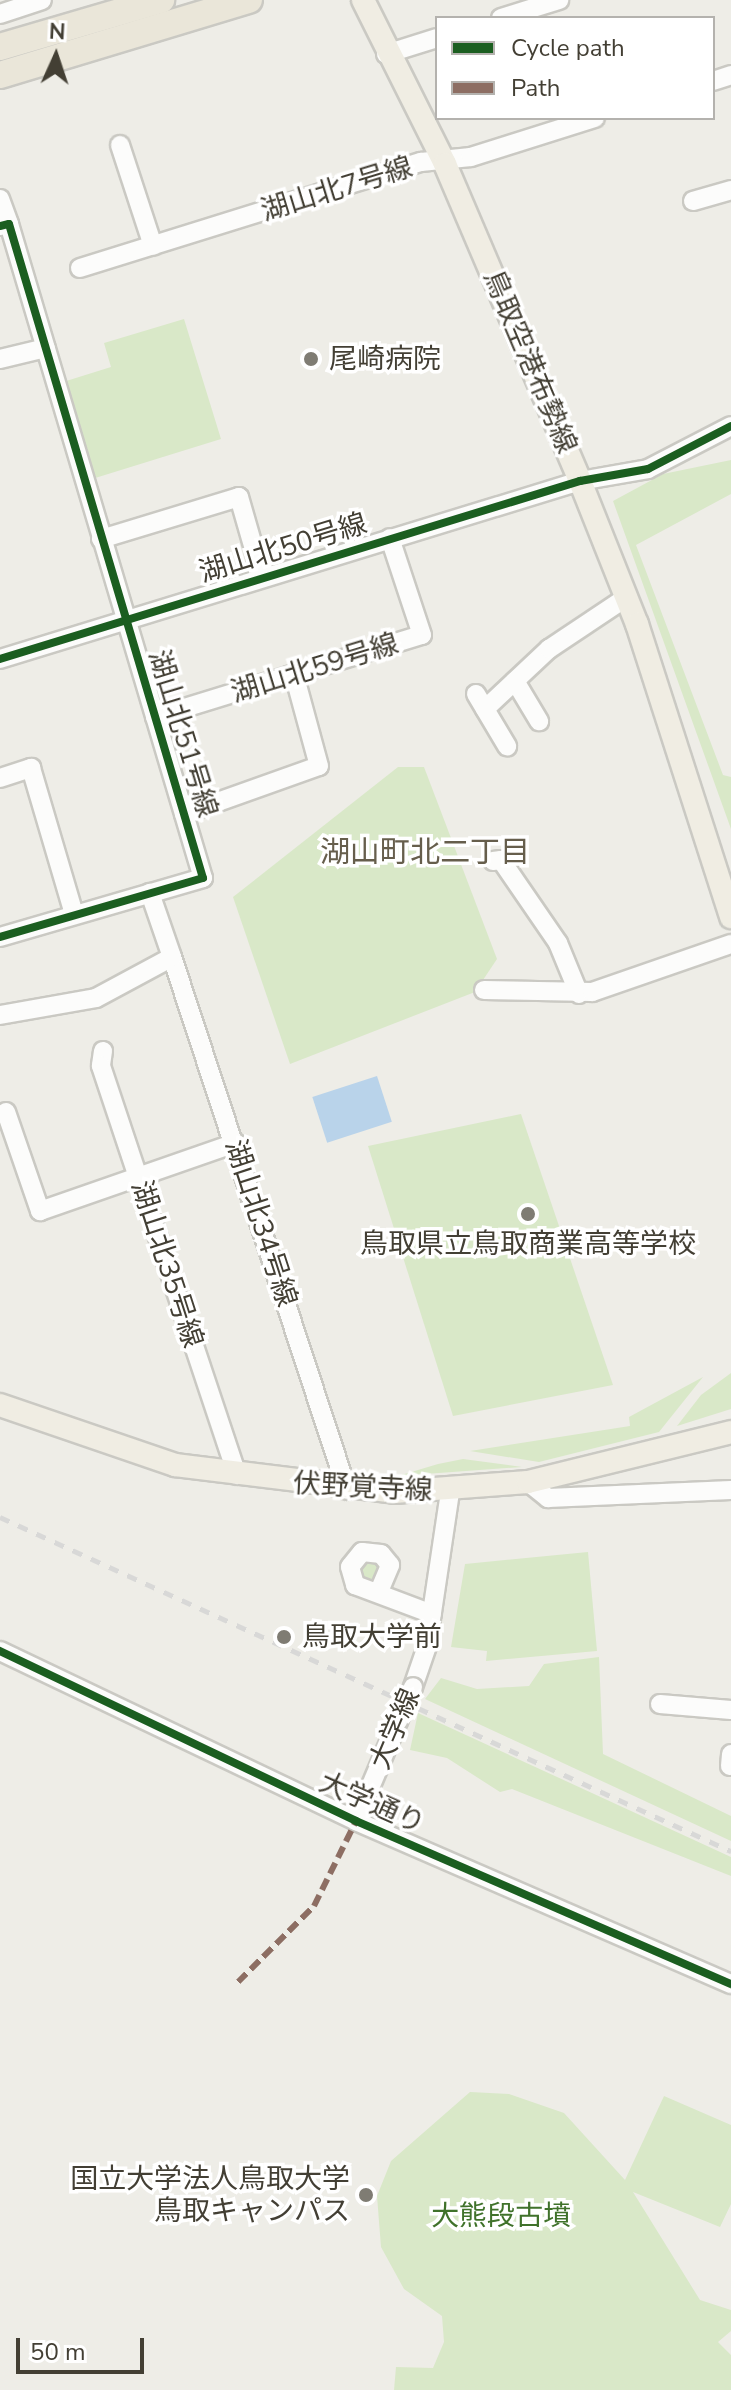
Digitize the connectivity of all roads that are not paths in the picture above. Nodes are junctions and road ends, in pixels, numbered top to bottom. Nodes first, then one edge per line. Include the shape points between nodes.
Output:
1 (42, 0) edge
2 (161, 0) edge
3 (249, 0) edge
4 (363, 0) edge
5 (559, 0) edge
6 (0, 14) edge
7 (507, 16) edge
8 (435, 39) edge
9 (0, 47) edge
10 (386, 54) junction
11 (0, 75) edge
12 (588, 120) edge
13 (120, 145) dead end
14 (445, 164) junction
15 (731, 190) edge
16 (0, 199) edge
17 (693, 201) dead end
18 (4, 225) edge
19 (153, 246) junction
20 (80, 268) dead end
21 (46, 348) junction
22 (0, 359) edge
23 (731, 426) edge
24 (580, 481) junction
25 (390, 538) junction
26 (101, 539) junction
27 (262, 577) junction
28 (627, 597) junction
29 (125, 620) junction
30 (0, 659) edge
31 (294, 674) junction
32 (515, 681) junction
33 (155, 717) junction
34 (539, 721) dead end
35 (507, 746) dead end
36 (0, 778) edge
37 (184, 814) junction
38 (493, 861) dead end
39 (150, 893) junction
40 (74, 914) junction
41 (731, 917) edge
42 (0, 937) edge
43 (731, 944) edge
44 (172, 957) junction
45 (484, 990) dead end
46 (579, 994) junction
47 (0, 1015) edge
48 (103, 1051) dead end
49 (6, 1112) dead end
50 (235, 1143) junction
51 (138, 1178) junction
52 (0, 1405) edge
53 (731, 1432) edge
54 (237, 1475) junction
55 (528, 1482) junction
56 (347, 1490) junction
57 (731, 1490) edge
58 (450, 1492) junction
59 (380, 1589) dead end
60 (432, 1614) junction
61 (0, 1651) edge
62 (660, 1704) dead end
63 (731, 1710) edge
64 (731, 1754) edge
65 (730, 1766) edge
66 (356, 1821) junction
67 (731, 1984) edge

1 - 6 street
2 - 9 highway
3 - 11 highway
4 - 10 main road, 鳥取空港布勢線
5 - 7 street
8 - 10 street
10 - 14 main road, 鳥取空港布勢線
12 - 14 street, 湖山北7号線
13 - 19 street
14 - 19 street, 湖山北7号線 via 421,162
14 - 24 main road, 鳥取空港布勢線
15 - 17 street
16 - 18 street, 湖山北51号線
18 - 21 street, 湖山北51号線
19 - 20 street, 湖山北7号線
21 - 22 street
21 - 26 street, 湖山北51号線
23 - 24 street, 湖山北50号線 via 648,469
24 - 25 street, 湖山北50号線
24 - 28 main road, 鳥取空港布勢線
25 - 27 street, 湖山北50号線
25 - 31 street, 湖山北59号線 via 422,635
26 - 27 street via 239,497
26 - 29 street, 湖山北51号線
27 - 29 street, 湖山北50号線
28 - 32 street
28 - 41 main road, 鳥取空港布勢線
29 - 30 street, 湖山北50号線
29 - 33 street, 湖山北51号線
31 - 33 street, 湖山北59号線
31 - 37 street via 319,766
32 - 34 street
32 - 35 street via 480,702
33 - 37 street, 湖山北51号線
36 - 40 street via 31,768
37 - 39 street, 湖山北51号線 via 203,878
38 - 46 street via 501,860 558,943
39 - 40 street, 湖山北51号線
39 - 44 street, 湖山北34号線
40 - 42 street, 湖山北51号線
43 - 46 street
44 - 47 street via 96,998
44 - 50 street, 湖山北34号線
45 - 46 street
48 - 51 street, 湖山北35号線 via 101,1066
49 - 51 street via 40,1211
50 - 51 street
50 - 56 street, 湖山北34号線
51 - 54 street, 湖山北35号線
52 - 54 main road, 伏野覚寺線 via 107,1446
53 - 55 main road, 伏野覚寺線
54 - 56 main road, 伏野覚寺線
55 - 57 street via 548,1498
55 - 58 main road, 伏野覚寺線
56 - 58 main road, 伏野覚寺線
58 - 60 street, 大学線
59 - 60 street
60 - 66 street, 大学線, bridge via 413,1687
61 - 66 street, 大学通り
62 - 63 street
64 - 65 street
66 - 67 street, 大学通り

